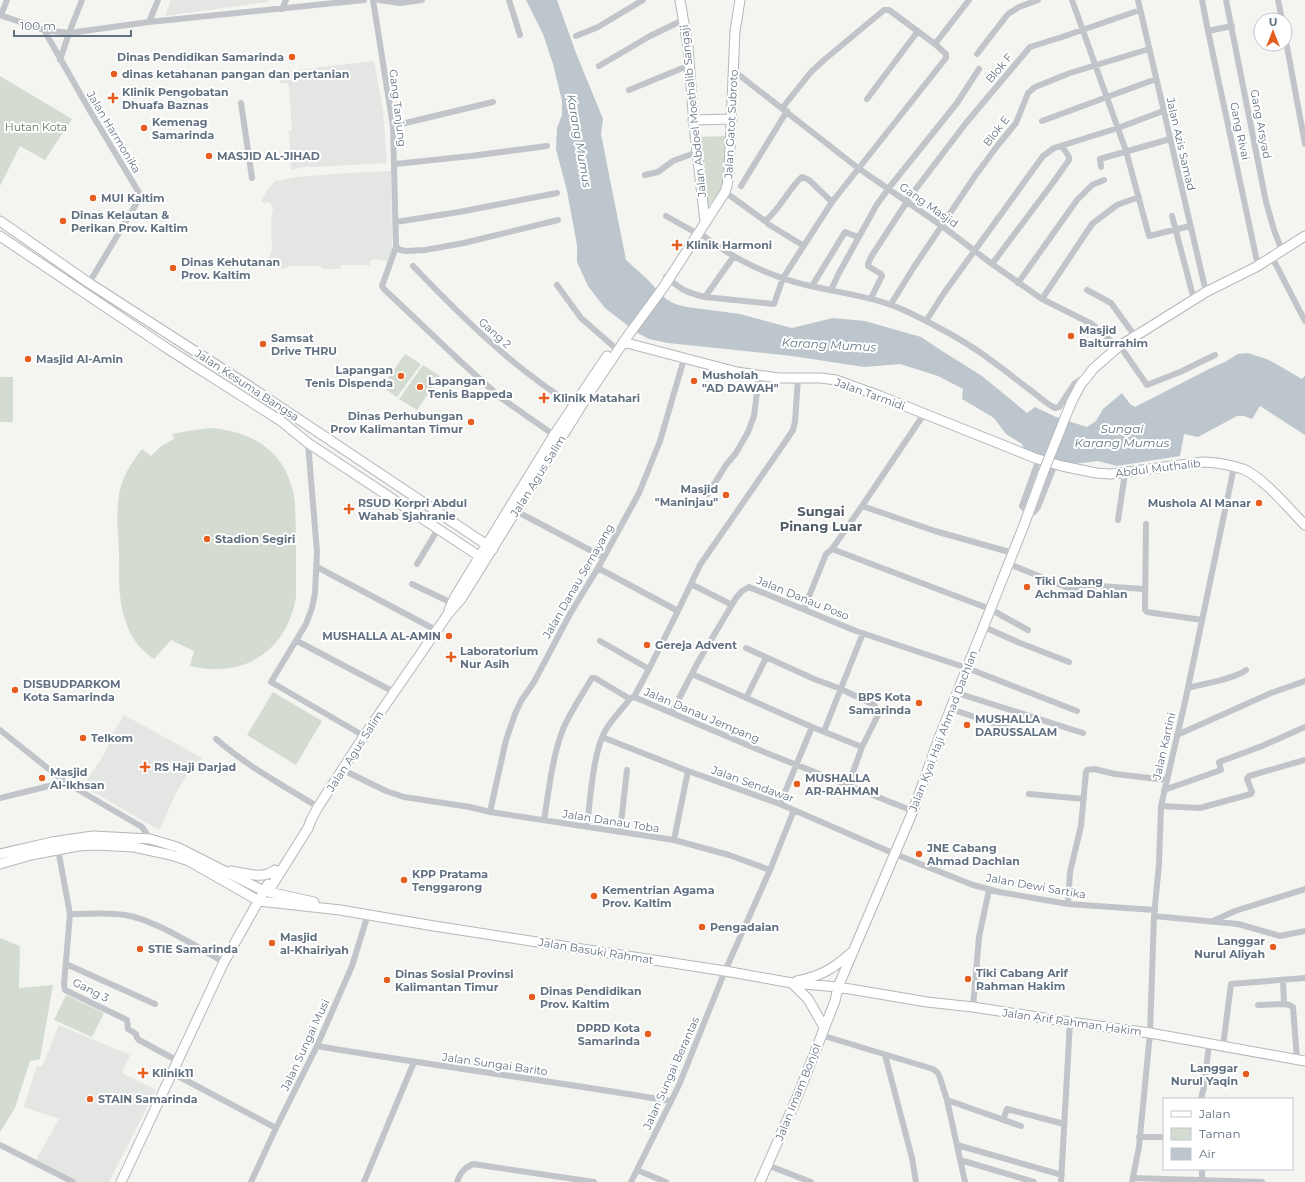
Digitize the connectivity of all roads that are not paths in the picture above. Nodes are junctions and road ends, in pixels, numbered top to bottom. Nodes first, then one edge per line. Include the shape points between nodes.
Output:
1 (7, 0) edge
2 (82, 0) edge
3 (158, 0) edge
4 (286, 0) edge
5 (364, 0) edge
6 (373, 0) edge
7 (379, 0) edge
8 (422, 0) edge
9 (509, 0) edge
10 (643, 0) edge
11 (680, 0) edge
12 (740, 0) edge
13 (969, 0) edge
14 (1038, 0) edge
15 (1072, 0) edge
16 (1138, 0) edge
17 (1202, 0) edge
18 (1226, 0) edge
19 (1278, 0) edge
20 (358, 1) edge
21 (282, 9) junction
22 (1140, 10) junction
23 (1280, 12) edge
24 (0, 15) edge
25 (683, 20) junction
26 (149, 22) junction
27 (1232, 26) junction
28 (1084, 29) junction
29 (44, 30) junction
30 (918, 31) junction
31 (1208, 31) junction
32 (69, 32) junction
33 (520, 35) dead end
34 (576, 36) dead end
35 (935, 44) junction
36 (1149, 49) junction
37 (1288, 52) edge
38 (977, 54) dead end
39 (60, 60) junction
40 (690, 65) junction
41 (1096, 65) junction
42 (599, 66) dead end
43 (979, 69) dead end
44 (734, 70) junction
45 (1156, 79) junction
46 (628, 90) dead end
47 (1107, 97) junction
48 (867, 99) dead end
49 (493, 102) dead end
50 (242, 103) dead end
51 (785, 109) junction
52 (1164, 111) junction
53 (732, 119) junction
54 (693, 120) junction
55 (1042, 121) dead end
56 (393, 126) junction
57 (1118, 128) junction
58 (1170, 140) junction
59 (1305, 144) edge
60 (547, 146) dead end
61 (1062, 146) junction
62 (1126, 150) junction
63 (696, 152) junction
64 (394, 164) junction
65 (1102, 167) dead end
66 (858, 168) junction
67 (645, 175) dead end
68 (252, 178) dead end
69 (1104, 180) dead end
70 (741, 186) dead end
71 (888, 189) junction
72 (725, 192) junction
73 (557, 193) dead end
74 (1139, 197) junction
75 (832, 202) junction
76 (908, 202) junction
77 (666, 216) dead end
78 (1172, 216) dead end
79 (558, 220) dead end
80 (766, 220) junction
81 (0, 221) edge
82 (396, 222) junction
83 (705, 222) junction
84 (942, 226) junction
85 (1190, 226) junction
86 (1174, 229) junction
87 (697, 235) junction
88 (0, 236) edge
89 (1305, 236) edge
90 (858, 237) junction
91 (396, 245) junction
92 (804, 246) junction
93 (974, 251) junction
94 (1282, 251) junction
95 (734, 256) junction
96 (1272, 257) junction
97 (992, 264) junction
98 (413, 266) dead end
99 (1258, 266) junction
100 (783, 278) junction
101 (664, 281) junction
102 (89, 283) junction
103 (1018, 283) junction
104 (556, 285) dead end
105 (812, 286) junction
106 (831, 290) junction
107 (1087, 290) dead end
108 (1206, 292) junction
109 (705, 297) junction
110 (871, 298) junction
111 (1042, 299) junction
112 (1195, 299) junction
113 (891, 304) junction
114 (926, 321) junction
115 (1305, 321) edge
116 (1136, 336) junction
117 (624, 338) junction
118 (613, 346) junction
119 (1119, 346) junction
120 (1215, 354) dead end
121 (684, 359) junction
122 (599, 372) junction
123 (758, 376) junction
124 (1087, 377) junction
125 (798, 378) junction
126 (246, 384) junction
127 (238, 394) junction
128 (572, 405) junction
129 (924, 414) junction
130 (294, 415) junction
131 (287, 426) junction
132 (557, 437) junction
133 (308, 443) junction
134 (1039, 459) junction
135 (1058, 465) junction
136 (1234, 467) junction
137 (1125, 473) junction
138 (708, 494) dead end
139 (862, 506) junction
140 (516, 511) junction
141 (1029, 514) junction
142 (1118, 520) dead end
143 (1146, 524) dead end
144 (1305, 525) edge
145 (438, 529) junction
146 (490, 547) junction
147 (832, 549) junction
148 (1013, 554) junction
149 (603, 557) junction
150 (482, 558) junction
151 (417, 564) dead end
152 (1009, 564) junction
153 (317, 567) junction
154 (598, 568) junction
155 (412, 584) dead end
156 (691, 584) junction
157 (1144, 589) junction
158 (452, 603) junction
159 (732, 605) junction
160 (804, 609) junction
161 (990, 609) junction
162 (678, 611) junction
163 (448, 614) junction
164 (1202, 620) junction
165 (984, 627) junction
166 (436, 630) junction
167 (1028, 630) dead end
168 (863, 633) junction
169 (297, 641) junction
170 (600, 641) dead end
171 (746, 648) dead end
172 (766, 658) junction
173 (1069, 662) dead end
174 (967, 668) junction
175 (649, 669) junction
176 (1246, 670) dead end
177 (692, 674) junction
178 (1305, 681) edge
179 (1188, 688) junction
180 (841, 689) junction
181 (394, 692) junction
182 (957, 693) junction
183 (632, 698) junction
184 (746, 698) junction
185 (951, 709) junction
186 (1077, 711) dead end
187 (672, 712) junction
188 (812, 727) junction
189 (1305, 727) edge
190 (0, 730) edge
191 (824, 731) junction
192 (1019, 732) dead end
193 (1083, 733) dead end
194 (1177, 734) junction
195 (364, 736) junction
196 (602, 737) junction
197 (216, 739) dead end
198 (862, 747) junction
199 (1305, 760) edge
200 (795, 765) junction
201 (343, 770) junction
202 (627, 770) dead end
203 (688, 771) junction
204 (1167, 780) junction
205 (65, 782) junction
206 (848, 786) junction
207 (1164, 790) junction
208 (1030, 794) dead end
209 (0, 798) edge
210 (1084, 799) junction
211 (780, 804) junction
212 (1161, 806) junction
213 (318, 807) junction
214 (794, 810) junction
215 (913, 811) junction
216 (490, 812) junction
217 (311, 820) junction
218 (544, 820) junction
219 (587, 827) junction
220 (620, 832) junction
221 (150, 839) junction
222 (674, 840) junction
223 (58, 849) junction
224 (0, 854) edge
225 (895, 854) junction
226 (0, 864) edge
227 (220, 869) junction
228 (276, 870) junction
229 (770, 870) junction
230 (989, 890) junction
231 (1305, 890) edge
232 (266, 892) junction
233 (259, 901) junction
234 (1068, 904) junction
235 (340, 910) junction
236 (1155, 913) junction
237 (70, 914) junction
238 (368, 914) junction
239 (1210, 921) junction
240 (1305, 931) edge
241 (855, 950) junction
242 (224, 962) junction
243 (66, 964) junction
244 (725, 971) junction
245 (1305, 978) edge
246 (1283, 980) junction
247 (790, 983) junction
248 (838, 987) junction
249 (156, 1004) dead end
250 (1284, 1004) junction
251 (1258, 1005) dead end
252 (972, 1007) junction
253 (1070, 1022) junction
254 (822, 1031) junction
255 (1150, 1033) junction
256 (1209, 1044) junction
257 (317, 1046) junction
258 (1223, 1046) junction
259 (885, 1055) junction
260 (1301, 1060) edge
261 (178, 1061) junction
262 (414, 1062) junction
263 (172, 1073) junction
264 (1201, 1098) edge
265 (947, 1100) junction
266 (670, 1102) junction
267 (1003, 1120) junction
268 (1064, 1124) junction
269 (1021, 1126) dead end
270 (276, 1128) junction
271 (1140, 1137) junction
272 (1163, 1137) edge
273 (0, 1145) edge
274 (957, 1145) junction
275 (960, 1160) junction
276 (768, 1165) junction
277 (637, 1170) junction
278 (1202, 1170) edge
279 (1062, 1174) junction
280 (1133, 1180) edge
281 (1202, 1180) junction
282 (73, 1182) edge
283 (121, 1182) edge
284 (251, 1182) edge
285 (364, 1182) edge
286 (457, 1182) edge
287 (594, 1182) edge
288 (631, 1182) edge
289 (666, 1182) edge
290 (760, 1182) edge
291 (811, 1182) edge
292 (916, 1182) edge
293 (965, 1182) edge
294 (1034, 1182) edge
295 (1061, 1182) edge
296 (1262, 1182) edge

1 - 24 street
2 - 32 street
3 - 26 street
4 - 21 street
5 - 20 street
6 - 56 street, Gang Tanjung
7 - 8 street via 400,3
9 - 33 street
10 - 34 street via 598,27
11 - 25 street, Jalan Abdoel Moethalib Sangaji
12 - 44 street, Jalan Gatot Subroto via 735,32
13 - 35 street
14 - 38 street via 1008,14
15 - 28 street
16 - 22 street, Jalan Azis Samad
17 - 31 street, Gang Rivai
18 - 27 street, Gang Arsyad
19 - 23 street
20 - 21 street
21 - 26 street
22 - 28 street, Blok F
22 - 36 street, Jalan Azis Samad
24 - 29 street
25 - 40 street, Jalan Abdoel Moethalib Sangaji
25 - 42 street
26 - 32 street
27 - 31 street
27 - 94 street, Gang Arsyad via 1269,215
28 - 41 street
28 - 76 street, Blok F via 1030,47 966,123
29 - 32 street
29 - 39 street, Jalan Harmonika
30 - 35 street
30 - 48 street
30 - 51 street via 889,10 881,11 811,72
31 - 99 street, Gang Rivai
32 - 39 street
35 - 66 street via 946,54 946,58
36 - 41 street, Blok E
36 - 45 street, Jalan Azis Samad
37 - 59 street
39 - 102 street, Jalan Harmonika via 141,196
40 - 46 street
40 - 54 street, Jalan Abdoel Moethalib Sangaji
41 - 47 street
41 - 84 street, Blok E via 1035,87 1028,93 1016,123 975,176
43 - 71 street via 957,103
44 - 51 street, Gang Masjid
44 - 53 street, Jalan Gatot Subroto
45 - 47 street
45 - 52 street, Jalan Azis Samad
47 - 55 street
47 - 57 street
49 - 56 street
50 - 68 street
51 - 66 street, Gang Masjid
51 - 70 street
52 - 57 street
52 - 58 street, Jalan Azis Samad
53 - 54 street
53 - 72 street, Jalan Gatot Subroto via 729,178
54 - 63 street, Jalan Abdoel Moethalib Sangaji
56 - 64 street, Gang Tanjung
57 - 61 street
57 - 62 street
58 - 62 street
58 - 85 street, Jalan Azis Samad
60 - 64 street
61 - 93 street via 1043,156
61 - 97 street via 1069,160
62 - 65 street via 1100,159
62 - 74 street
63 - 67 street via 673,161 658,172
63 - 83 street, Jalan Abdoel Moethalib Sangaji
64 - 82 street, Gang Tanjung
66 - 71 street, Gang Masjid
66 - 75 street
69 - 103 street via 1089,188 1078,200
71 - 76 street, Gang Masjid
71 - 90 street
72 - 80 street
72 - 83 street, Jalan Gatot Subroto
73 - 82 street
74 - 86 street via 1149,236
74 - 111 street via 1117,205 1092,224
75 - 80 street via 809,180 802,177
75 - 92 street
76 - 84 street, Gang Masjid
76 - 110 street, Blok F via 868,264 882,276
77 - 87 street
78 - 86 street
79 - 91 street via 447,246 406,251 400,250
80 - 92 street via 768,224
81 - 102 street, Jalan Kesuma Bangsa
82 - 91 street, Gang Tanjung
83 - 87 street, Jalan Gatot Subroto
84 - 93 street, Gang Masjid
84 - 113 street, Blok E
85 - 86 street
85 - 108 street, Jalan Azis Samad
86 - 112 street
87 - 95 street
87 - 101 street, Jalan Gatot Subroto
88 - 127 street, Jalan Kesuma Bangsa
89 - 94 street, Jalan Kyai Haji Ahmad Dachlan
90 - 105 street via 844,232
90 - 106 street
91 - 132 street, Gang Tanjung via 382,286 484,384 512,407
92 - 100 street
93 - 97 street, Gang Masjid
93 - 114 street
94 - 96 street, Jalan Kyai Haji Ahmad Dachlan
95 - 100 street
95 - 109 street
96 - 99 street, Jalan Kyai Haji Ahmad Dachlan
96 - 115 street
97 - 103 street, Gang Masjid
98 - 128 street, Gang 2 via 498,350
99 - 108 street, Jalan Kyai Haji Ahmad Dachlan
100 - 105 street
100 - 109 street via 774,304
101 - 109 street via 689,293
101 - 117 street, Jalan Gatot Subroto
102 - 126 street, Jalan Kesuma Bangsa
103 - 111 street, Gang Masjid
104 - 118 street via 580,318
105 - 106 street
106 - 110 street
107 - 116 street via 1111,304
108 - 112 street, Jalan Kyai Haji Ahmad Dachlan
110 - 113 street
111 - 119 street, Gang Masjid via 1092,324
112 - 116 street, Jalan Kyai Haji Ahmad Dachlan
113 - 114 street
114 - 124 street via 981,354 1055,408 1075,383
116 - 119 street, Jalan Kyai Haji Ahmad Dachlan
117 - 118 street, Jalan Agus Salim
117 - 121 street, Jalan Tarmidi
117 - 122 street, Jalan Agus Salim
118 - 122 street, Jalan Agus Salim
119 - 120 street via 1147,385
119 - 124 street, Jalan Kyai Haji Ahmad Dachlan
121 - 123 street, Jalan Tarmidi
121 - 149 street, Jalan Danau Semayang via 660,442 648,472
122 - 128 street, Jalan Agus Salim
122 - 132 street, Jalan Agus Salim
123 - 125 street, Jalan Tarmidi
123 - 138 street via 754,416 748,432
124 - 141 street, Jalan Kyai Haji Ahmad Dachlan, bridge via 1071,403
125 - 129 street, Jalan Tarmidi via 836,380
125 - 156 street, Jalan Danau Jempang via 793,430 704,559
126 - 127 street
126 - 130 street, Jalan Kesuma Bangsa
127 - 131 street, Jalan Kesuma Bangsa
128 - 132 street, Jalan Agus Salim
129 - 134 street, Jalan Tarmidi
129 - 139 street
130 - 131 street
130 - 146 street, Jalan Kesuma Bangsa
131 - 133 street, Jalan Kesuma Bangsa
132 - 140 street, Jalan Agus Salim
132 - 146 street, Jalan Agus Salim
133 - 145 street, Jalan Kesuma Bangsa
133 - 153 street
134 - 135 street, Jalan Tarmidi
134 - 141 street via 1022,506
135 - 137 street, Abdul Muthalib via 1096,473
135 - 141 street via 1038,507
136 - 137 street, Abdul Muthalib via 1203,462
136 - 144 street, Abdul Muthalib via 1258,479
136 - 164 street, Jalan Kartini
137 - 142 street
139 - 147 street
139 - 148 street
140 - 146 street, Jalan Agus Salim
140 - 149 street
141 - 148 street, Jalan Kyai Haji Ahmad Dachlan
143 - 157 street
145 - 150 street, Jalan Kesuma Bangsa
145 - 151 street
146 - 150 street, Jalan Agus Salim
147 - 160 street via 826,554
147 - 161 street
148 - 152 street, Jalan Kyai Haji Ahmad Dachlan
149 - 154 street, Jalan Danau Semayang
150 - 158 street, Jalan Agus Salim
150 - 163 street, Jalan Agus Salim via 459,602
152 - 157 street via 1077,590 1084,585
152 - 161 street, Jalan Kyai Haji Ahmad Dachlan
153 - 166 street
153 - 169 street via 314,602
154 - 162 street
154 - 216 street, Jalan Danau Semayang via 515,714 504,746
155 - 158 street
156 - 159 street
156 - 162 street, Jalan Danau Jempang
157 - 164 street via 1144,608 1147,612
158 - 163 street, Jalan Agus Salim
159 - 160 street, Jalan Danau Poso via 745,588 752,588
159 - 177 street, Jalan Danau Poso
160 - 168 street, Jalan Danau Poso
161 - 165 street, Jalan Kyai Haji Ahmad Dachlan
161 - 167 street
162 - 175 street, Jalan Danau Jempang
163 - 166 street, Jalan Agus Salim
164 - 179 street, Jalan Kartini
165 - 173 street
165 - 174 street, Jalan Kyai Haji Ahmad Dachlan
166 - 181 street, Jalan Agus Salim
168 - 174 street, Jalan Danau Poso
168 - 180 street
169 - 181 street
169 - 195 street via 271,682
170 - 175 street
171 - 172 street
172 - 180 street
172 - 184 street
174 - 182 street, Jalan Kyai Haji Ahmad Dachlan
174 - 186 street
175 - 183 street, Jalan Danau Jempang
176 - 179 street
177 - 184 street
177 - 187 street, Jalan Danau Poso
178 - 194 street
179 - 194 street, Jalan Kartini
180 - 191 street
180 - 198 street via 874,705 878,711
181 - 195 street, Jalan Agus Salim
182 - 185 street, Jalan Kyai Haji Ahmad Dachlan
182 - 193 street
183 - 187 street, Jalan Danau Jempang
183 - 196 street via 606,728
183 - 218 street via 592,678 573,709 559,740
184 - 188 street
185 - 192 street
185 - 215 street, Jalan Kyai Haji Ahmad Dachlan
187 - 200 street, Jalan Danau Jempang
188 - 191 street
188 - 200 street
189 - 207 street via 1219,762 1221,770
190 - 205 street
191 - 198 street
194 - 204 street, Jalan Kartini
195 - 201 street, Jalan Agus Salim
196 - 203 street, Jalan Sendawar
196 - 219 street
197 - 213 street via 227,749
198 - 206 street
199 - 212 street via 1249,776 1247,780 1251,794 1200,808
200 - 206 street, Jalan Danau Jempang
200 - 211 street
201 - 213 street, Jalan Agus Salim
201 - 216 street, Jalan Danau Toba via 386,792
202 - 220 street
203 - 211 street, Jalan Sendawar
203 - 222 street
204 - 207 street, Jalan Kartini
204 - 210 street via 1088,769
205 - 209 street
205 - 221 street via 142,827
206 - 215 street, Jalan Danau Jempang
207 - 212 street, Jalan Kartini
208 - 210 street
210 - 234 street via 1081,826 1070,872
211 - 214 street, Jalan Sendawar
212 - 236 street, Jalan Kartini
213 - 217 street, Jalan Agus Salim
214 - 225 street, Jalan Sendawar
214 - 229 street
215 - 225 street, Jalan Kyai Haji Ahmad Dachlan
216 - 218 street, Jalan Danau Toba
217 - 228 street via 304,825
217 - 232 street, Jalan Agus Salim
218 - 219 street, Jalan Danau Toba
219 - 220 street, Jalan Danau Toba
220 - 222 street, Jalan Danau Toba
221 - 224 street, Jalan Basuki Rahmat via 93,836
221 - 227 street, Jalan Basuki Rahmat via 177,847
222 - 229 street, Jalan Danau Toba via 729,855
223 - 226 street
223 - 233 street via 96,844 152,849 189,861
223 - 237 street, Gang 3
225 - 230 street, Jalan Dewi Sartika
225 - 241 street, Jalan Kyai Haji Ahmad Dachlan
227 - 228 street via 256,875 269,874
227 - 232 street, Jalan Basuki Rahmat
228 - 232 street
229 - 244 street
230 - 234 street, Jalan Dewi Sartika
230 - 252 street via 979,937
231 - 239 street
232 - 233 street, Jalan Agus Salim
232 - 235 street, Jalan Basuki Rahmat via 308,900
233 - 235 street, Jalan Basuki Rahmat
233 - 242 street, Jalan Agus Salim
234 - 236 street, Jalan Dewi Sartika
235 - 238 street, Jalan Basuki Rahmat
236 - 239 street, Jalan Dewi Sartika
236 - 255 street, Jalan Kartini
237 - 242 street via 126,915 151,922
237 - 243 street, Gang 3
238 - 244 street, Jalan Basuki Rahmat
238 - 257 street, Jalan Sungai Musi via 352,966
239 - 240 street, Jalan Dewi Sartika via 1238,924 1280,936
241 - 247 street via 825,973
241 - 248 street, Jalan Kyai Haji Ahmad Dachlan
242 - 261 street, Jalan Agus Salim
243 - 249 street
243 - 261 street, Gang 3 via 66,992 127,1020 128,1029 136,1034 137,1038
244 - 247 street, Jalan Basuki Rahmat
244 - 266 street, Jalan Sungai Berantas
245 - 246 street
246 - 250 street
246 - 258 street via 1231,984
247 - 248 street, Jalan Basuki Rahmat
247 - 254 street via 808,999
248 - 252 street, Jalan Arif Rahman Hakim
248 - 254 street, Jalan Imam Bonjol
250 - 251 street
250 - 260 street via 1293,1007
252 - 253 street, Jalan Arif Rahman Hakim
253 - 255 street, Jalan Arif Rahman Hakim
253 - 268 street
254 - 259 street
254 - 276 street, Jalan Imam Bonjol
255 - 256 street, Jalan Arif Rahman Hakim
255 - 271 street, Jalan Kartini
256 - 258 street, Jalan Arif Rahman Hakim
256 - 264 street
257 - 262 street, Jalan Sungai Barito
257 - 270 street, Jalan Sungai Musi
258 - 260 street, Jalan Arif Rahman Hakim
259 - 265 street via 934,1069 938,1073
259 - 292 street
261 - 263 street, Jalan Agus Salim
262 - 266 street, Jalan Sungai Barito
262 - 285 street
263 - 270 street
263 - 283 street, Jalan Agus Salim
265 - 267 street
265 - 274 street
266 - 277 street, Jalan Sungai Berantas
267 - 268 street via 1007,1109
267 - 269 street
268 - 279 street
270 - 284 street, Jalan Sungai Musi
271 - 272 street
271 - 280 street, Jalan Kartini
273 - 282 street
274 - 275 street
274 - 279 street
275 - 293 street
275 - 294 street
276 - 290 street, Jalan Imam Bonjol
276 - 291 street
277 - 288 street, Jalan Sungai Berantas
277 - 289 street
278 - 281 street
279 - 295 street
280 - 281 street
281 - 296 street
286 - 287 street via 465,1168 473,1164

